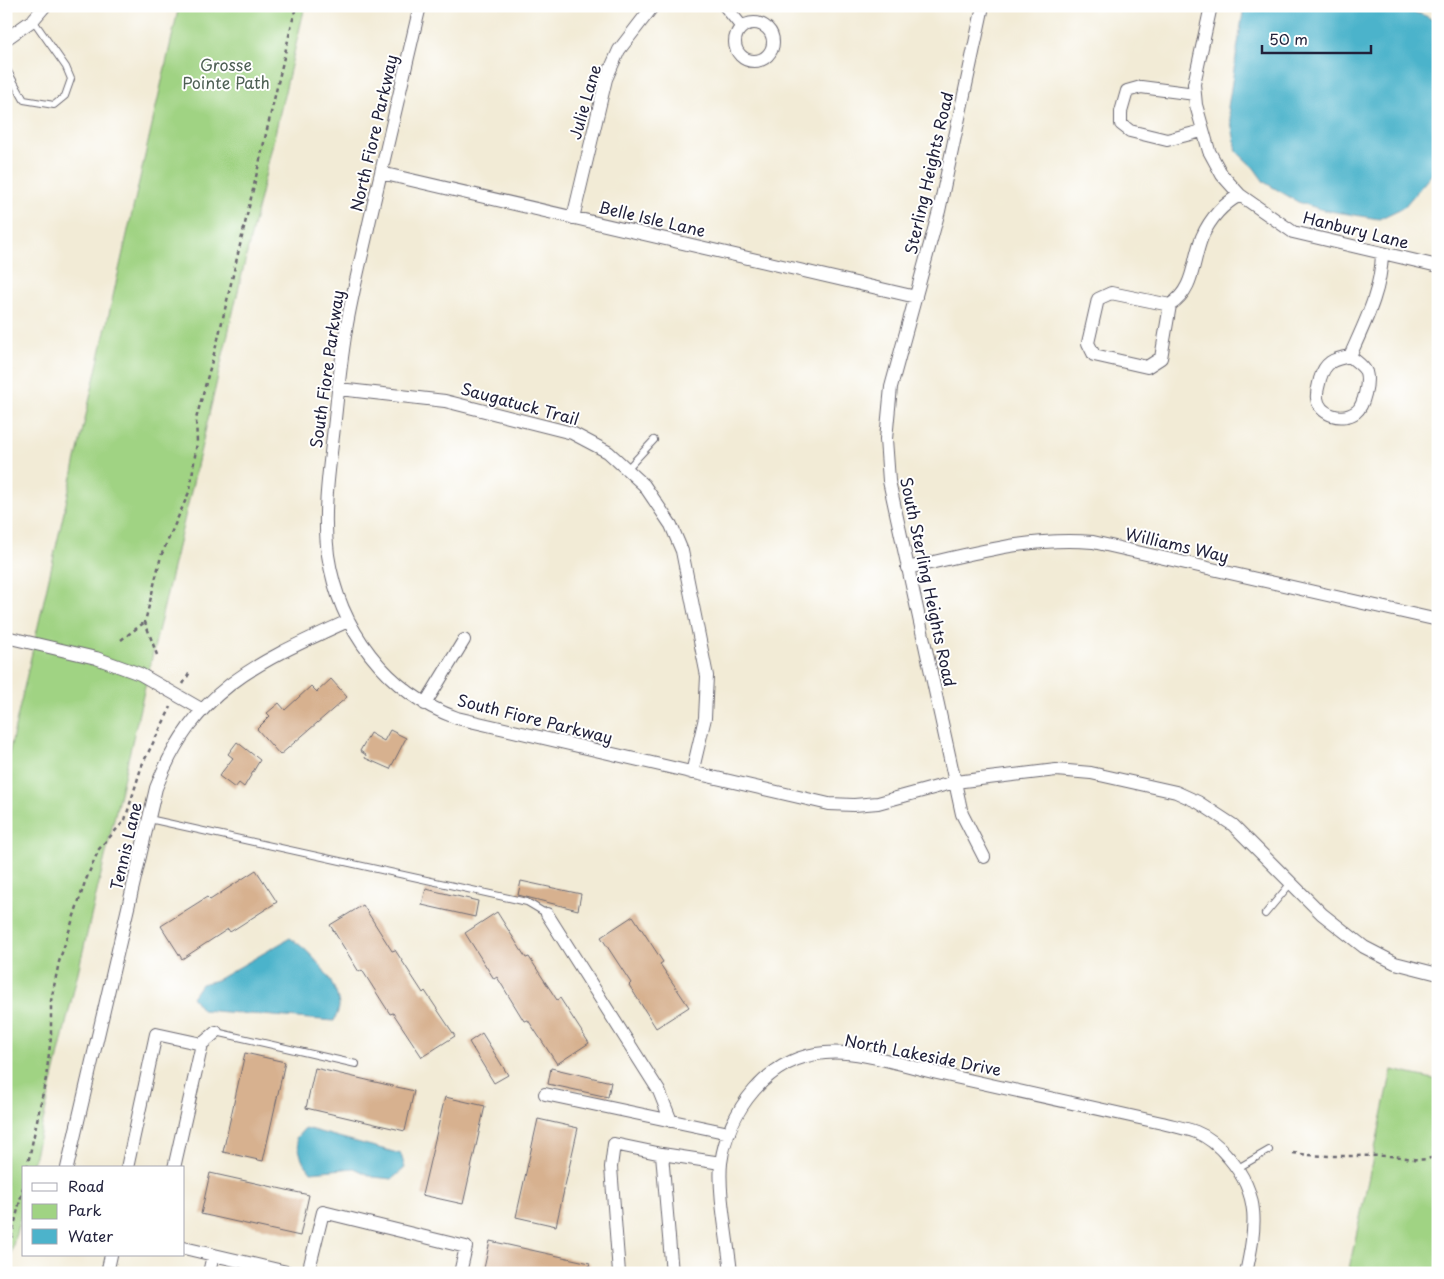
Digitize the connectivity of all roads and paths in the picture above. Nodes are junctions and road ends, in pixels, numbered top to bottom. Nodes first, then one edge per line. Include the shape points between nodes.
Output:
1 (45, 6) edge
2 (296, 6) edge
3 (420, 6) edge
4 (653, 6) edge
5 (725, 6) edge
6 (983, 6) edge
7 (1211, 6) edge
8 (32, 20) junction
9 (742, 27) dead end
10 (6, 39) edge
11 (6, 68) edge
12 (1195, 94) junction
13 (1202, 130) junction
14 (381, 173) junction
15 (1240, 195) junction
16 (573, 218) junction
17 (1382, 254) junction
18 (1438, 266) edge
19 (359, 267) joint
20 (916, 297) junction
21 (6, 302) edge
22 (1170, 305) junction
23 (6, 309) edge
24 (903, 347) joint
25 (1350, 356) junction
26 (339, 388) junction
27 (654, 440) dead end
28 (628, 468) junction
29 (907, 568) junction
30 (1438, 620) edge
31 (348, 621) junction
32 (145, 622) junction
33 (6, 637) edge
34 (121, 640) dead end
35 (464, 640) dead end
36 (158, 656) dead end
37 (190, 672) dead end
38 (177, 695) junction
39 (426, 704) junction
40 (202, 709) junction
41 (692, 773) junction
42 (955, 782) junction
43 (149, 819) junction
44 (984, 857) dead end
45 (1291, 883) junction
46 (547, 914) joint
47 (1265, 914) dead end
48 (1438, 974) edge
49 (216, 1032) joint
50 (202, 1044) junction
51 (356, 1064) dead end
52 (545, 1094) dead end
53 (671, 1121) junction
54 (729, 1133) junction
55 (1269, 1150) dead end
56 (1293, 1153) dead end
57 (662, 1154) junction
58 (1438, 1154) edge
59 (721, 1163) junction
60 (27, 1166) edge
61 (67, 1166) edge
62 (127, 1166) edge
63 (174, 1166) edge
64 (1238, 1168) junction
65 (22, 1192) edge
66 (185, 1248) edge
67 (213, 1255) junction
68 (112, 1256) edge
69 (6, 1261) edge
70 (256, 1269) edge
71 (1438, 1270) edge
72 (107, 1273) edge
73 (209, 1273) edge
74 (291, 1273) edge
75 (308, 1273) edge
76 (460, 1273) edge
77 (619, 1273) edge
78 (672, 1273) edge
79 (731, 1273) edge
80 (1246, 1273) edge
81 (1434, 1273) edge

1 - 8 street
2 - 32 path via 218,339 196,419 197,442 190,490 161,556
3 - 14 street, North Fiore Parkway
4 - 16 street, Julie Lane via 619,50 606,79
5 - 9 street
6 - 20 street, Sterling Heights Road via 939,211
7 - 12 street, Hanbury Lane via 1194,84
8 - 10 street
8 - 11 lane via 66,67 71,79 65,96 54,106 24,100
12 - 13 street, Hanbury Lane
12 - 13 street via 1141,86 1127,91 1121,124 1130,131 1167,140
13 - 15 street, Hanbury Lane via 1222,175
14 - 16 street, Belle Isle Lane
14 - 19 street, North Fiore Parkway
15 - 17 street, Hanbury Lane via 1293,232
15 - 22 street via 1227,201 1212,218 1201,238 1187,287 1178,301
16 - 20 street, Belle Isle Lane
17 - 18 street, Hanbury Lane
17 - 25 street via 1373,308
19 - 26 street, South Fiore Parkway via 346,329
20 - 24 street, Sterling Heights Road
21 - 23 lane
22 - 22 street via 1111,293 1098,299 1088,343 1094,355 1147,367 1161,358
24 - 29 street, South Sterling Heights Road via 892,388 886,460
25 - 25 street via 1327,363 1322,372 1317,400 1321,410 1331,415 1345,417 1360,407 1367,383 1366,373
26 - 28 street, Saugatuck Trail via 445,401 532,421 588,439
26 - 31 street, South Fiore Parkway via 325,522 328,557
27 - 28 lane
28 - 41 street, Saugatuck Trail via 654,496 671,525 690,581 707,676 705,718
29 - 30 street, Williams Way via 1019,544 1069,540 1093,542
29 - 42 street, South Sterling Heights Road
31 - 39 street, South Fiore Parkway via 377,665
31 - 40 street, Tennis Lane via 248,670
32 - 34 path
32 - 36 path
33 - 38 street via 96,658 140,674
35 - 39 street
37 - 38 path
38 - 40 street
38 - 60 path via 142,765 125,820 98,849 59,962 51,1000 52,1037 46,1078
39 - 41 street, South Fiore Parkway via 457,718
40 - 43 street, Tennis Lane via 188,726 162,772
41 - 42 street, South Fiore Parkway via 846,805 878,803
42 - 44 street, South Sterling Heights Road via 962,814
42 - 45 street via 1056,770 1091,773 1176,792 1233,825
43 - 46 lane via 527,902
43 - 61 street, Tennis Lane
45 - 47 lane
45 - 48 street via 1322,914 1364,947 1395,963
46 - 53 street via 659,1090
49 - 50 street
49 - 51 lane
50 - 62 street via 156,1034
50 - 63 street
52 - 53 street
53 - 54 street
54 - 59 street, North Lakeside Drive
54 - 64 street, North Lakeside Drive via 745,1099 771,1075 796,1061 823,1053 849,1053 1196,1132 1221,1148
55 - 64 lane
56 - 58 path via 1423,1159
57 - 59 street
57 - 77 street via 614,1144 611,1167
57 - 78 street
59 - 79 street, North Lakeside Drive
64 - 80 street, North Lakeside Drive via 1248,1189 1255,1221
65 - 69 path
66 - 67 street
67 - 70 street
67 - 73 street
68 - 72 street
70 - 74 street
71 - 81 path
75 - 76 street via 323,1212 466,1247

